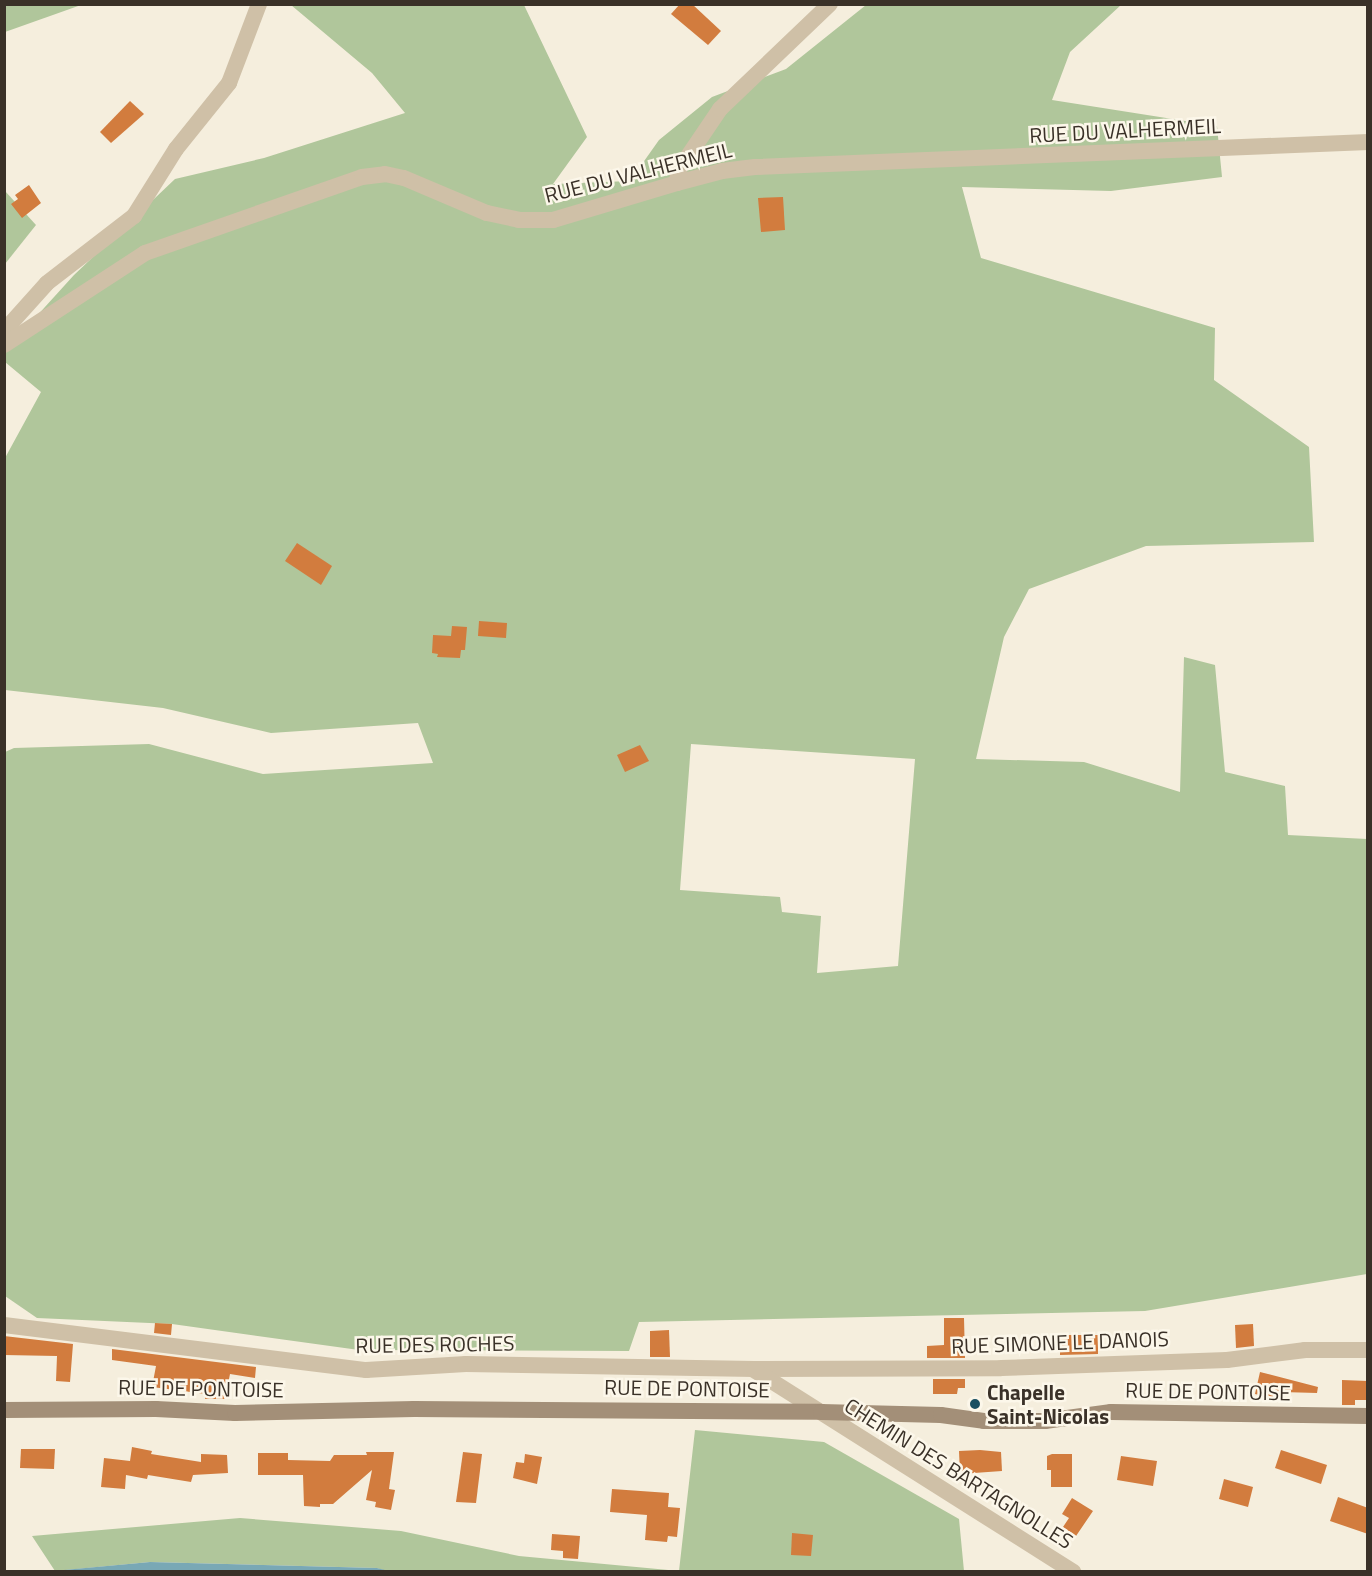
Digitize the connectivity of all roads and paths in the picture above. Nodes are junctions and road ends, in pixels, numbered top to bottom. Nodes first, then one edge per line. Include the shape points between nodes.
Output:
1 (260, 4) edge
2 (830, 4) edge
3 (1368, 142) edge
4 (677, 183) junction
5 (4, 331) edge
6 (4, 345) edge
7 (4, 1325) edge
8 (1368, 1350) edge
9 (754, 1369) junction
10 (4, 1410) edge
11 (821, 1412) junction
12 (1368, 1416) edge
13 (1074, 1572) edge

1 - 5 street via 229,83 176,149 134,216 47,283
2 - 4 street via 720,109 678,171
3 - 4 street, RUE DU VALHERMEIL via 755,167
4 - 6 street, RUE DU VALHERMEIL via 553,220 519,220 487,213 404,178 385,174 362,177 145,253
7 - 9 street, RUE DES ROCHES via 366,1370 466,1364
8 - 9 street, RUE SIMONE LE DANOIS via 1305,1350 1227,1360 1001,1368
9 - 11 street
10 - 11 main road, RUE DE PONTOISE
11 - 12 main road, RUE DE PONTOISE via 941,1415 984,1421 1045,1421 1111,1412
11 - 13 street, CHEMIN DES BARTAGNOLLES

